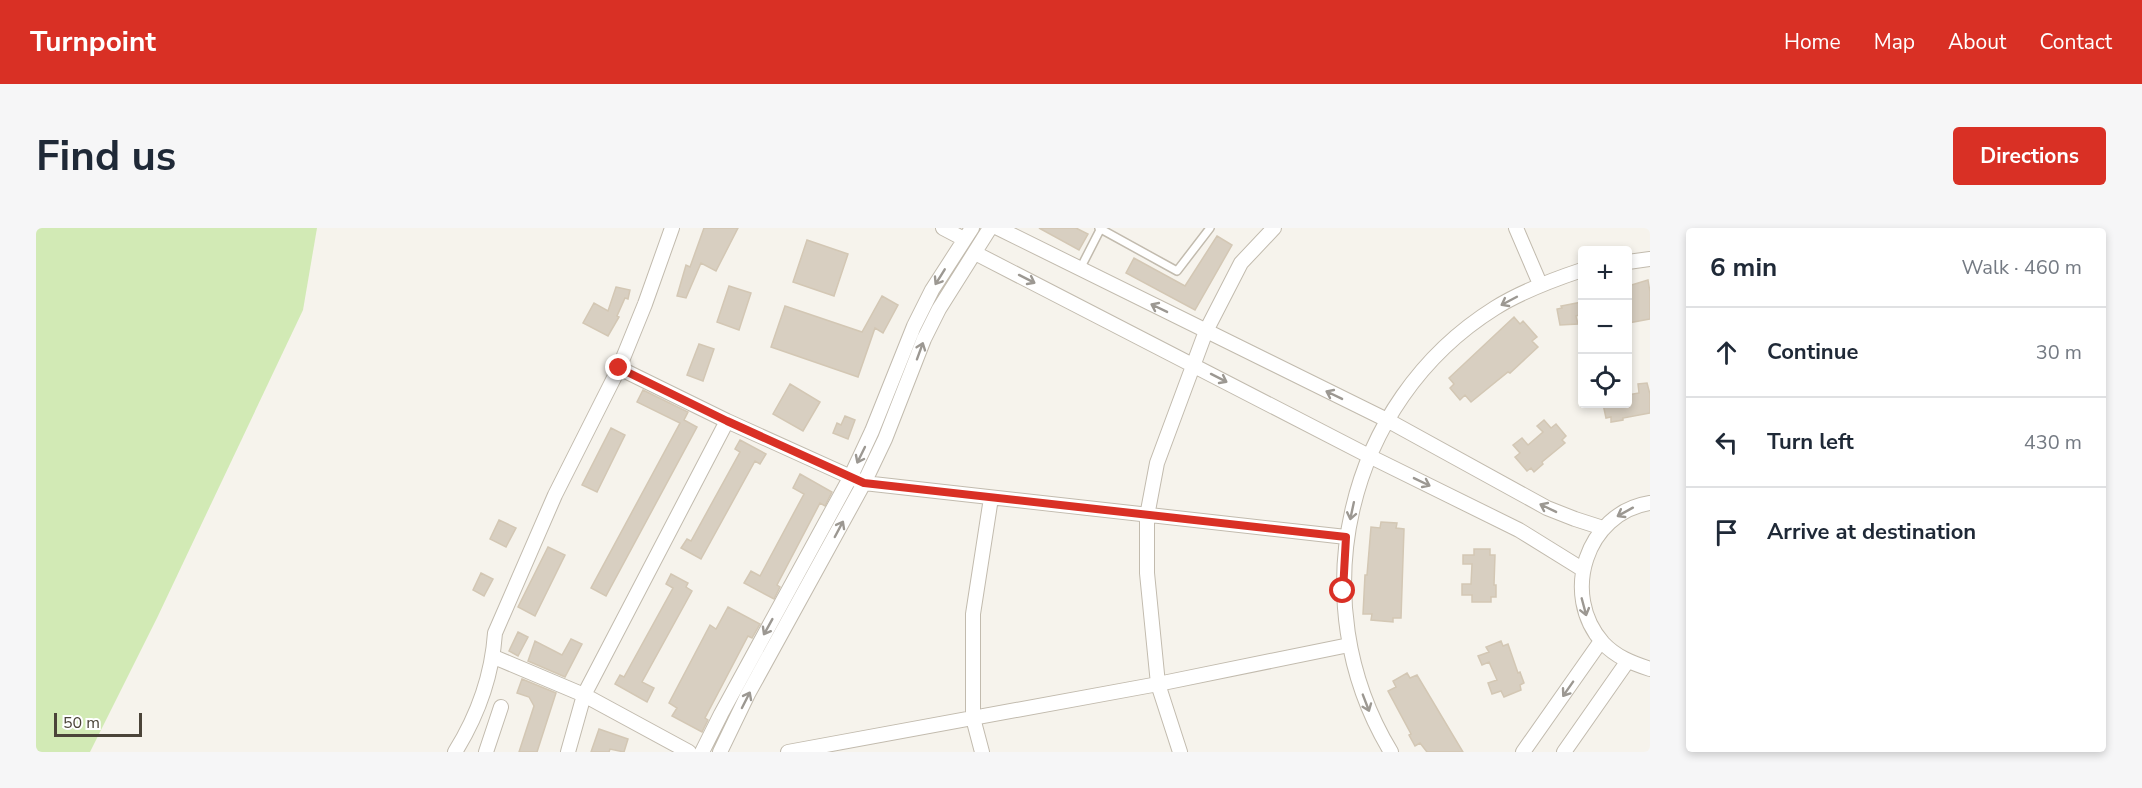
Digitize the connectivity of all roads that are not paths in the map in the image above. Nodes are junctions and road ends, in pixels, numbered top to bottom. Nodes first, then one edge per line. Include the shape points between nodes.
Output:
1 (672, 228) edge
2 (943, 228) edge
3 (990, 228) edge
4 (998, 228) edge
5 (1100, 228) edge
6 (1210, 228) edge
7 (1274, 228) edge
8 (1516, 228) edge
9 (968, 233) edge
10 (975, 253) junction
11 (1650, 259) edge
12 (1632, 261) edge
13 (1080, 269) junction
14 (1578, 271) edge
15 (1540, 284) junction
16 (1206, 331) junction
17 (1195, 365) junction
18 (619, 368) junction
19 (1387, 420) junction
20 (727, 421) junction
21 (1369, 456) junction
22 (850, 476) junction
23 (864, 483) junction
24 (992, 498) junction
25 (1650, 503) edge
26 (1147, 516) junction
27 (1603, 528) junction
28 (1346, 537) junction
29 (1582, 569) junction
30 (1601, 641) junction
31 (1349, 645) junction
32 (494, 657) junction
33 (1628, 662) junction
34 (1650, 669) edge
35 (1158, 684) junction
36 (584, 695) junction
37 (501, 707) dead end
38 (973, 718) junction
39 (454, 752) edge
40 (486, 752) edge
41 (568, 752) edge
42 (689, 752) edge
43 (702, 752) edge
44 (720, 752) edge
45 (788, 752) edge
46 (981, 752) edge
47 (1180, 752) edge
48 (1391, 752) edge
49 (1523, 752) edge
50 (1564, 752) edge

1 - 18 street
2 - 9 street
3 - 10 street
4 - 13 street
5 - 6 lane via 1177,271
5 - 13 lane
7 - 16 street via 1241,263
8 - 15 street
9 -> 22 street via 914,326
10 -> 17 street
23 -> 10 street via 924,339
11 - 12 street
16 -> 13 street
14 - 15 street
15 -> 19 street via 1495,308 1454,339 1417,377
16 - 17 street
19 -> 16 street
17 -> 21 street
17 - 26 street via 1157,463
18 - 20 street
18 - 32 street via 550,506 495,633
19 - 21 street
27 -> 19 street via 1547,508
20 - 22 street
20 - 36 street
21 -> 28 street
21 -> 29 street via 1519,530
22 - 23 street
22 -> 43 street
23 - 24 street
44 -> 23 street
24 - 26 street
24 - 38 street via 973,614
25 -> 27 street via 1621,514
26 - 28 street
26 - 35 street via 1147,573
27 - 29 street
28 - 31 street via 1343,591
29 -> 30 street via 1581,594 1588,619
30 - 33 street
30 -> 49 street
31 - 35 street
31 -> 48 street via 1368,709
32 - 36 street
32 - 39 street via 468,731
33 - 34 street
33 - 50 street
35 - 38 street
35 - 47 street
36 - 41 street
36 - 42 street
37 - 40 street
38 - 45 street
38 - 46 street

